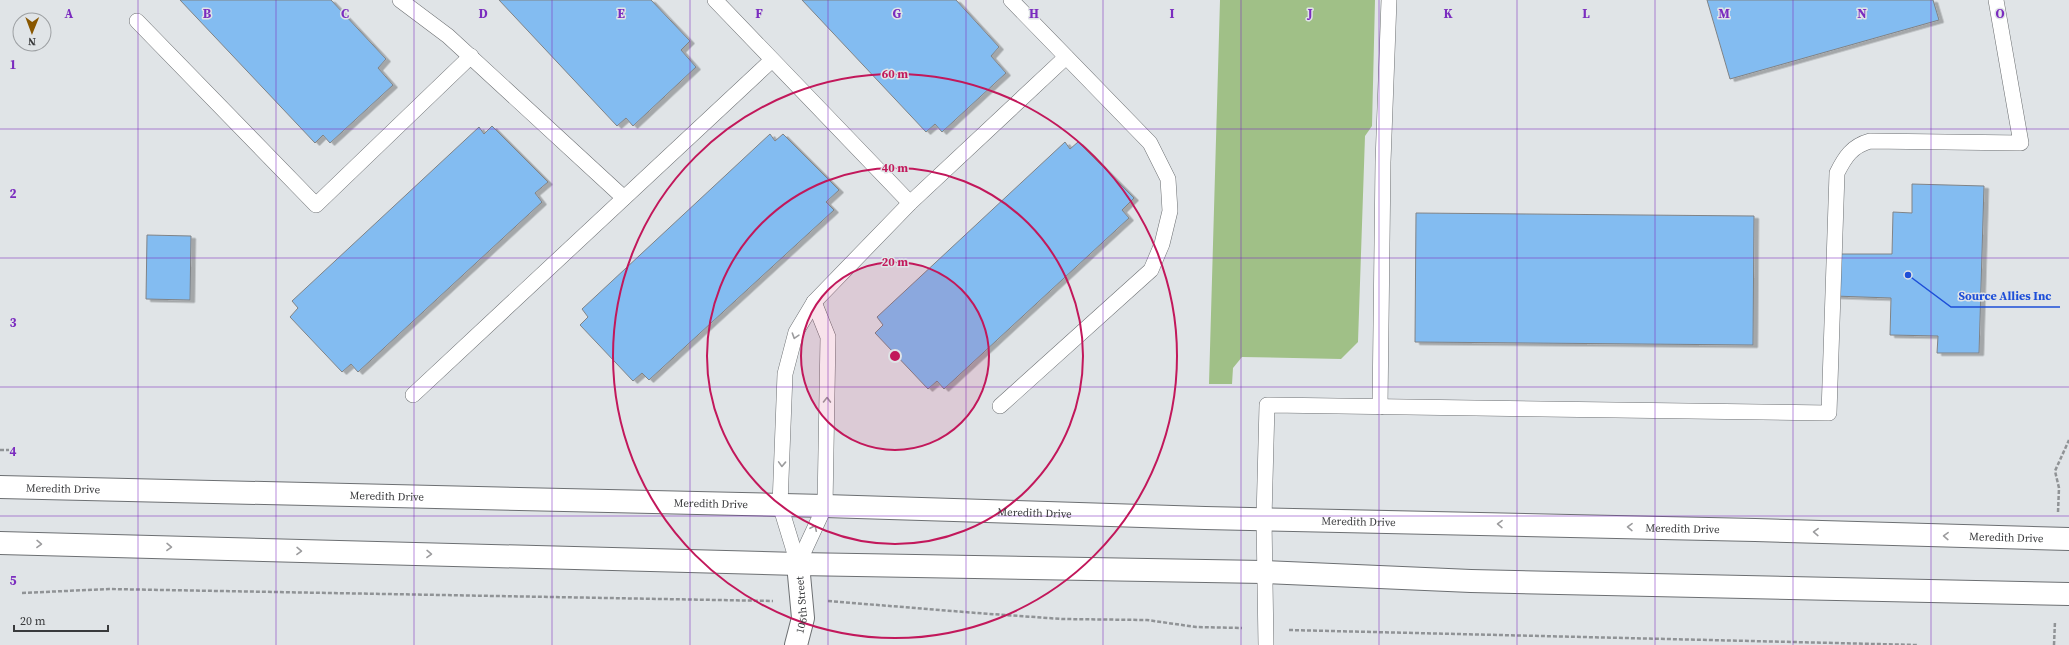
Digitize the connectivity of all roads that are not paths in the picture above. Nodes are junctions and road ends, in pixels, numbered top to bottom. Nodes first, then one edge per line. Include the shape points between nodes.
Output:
1 (400, 0) edge
2 (715, 0) edge
3 (1011, 0) edge
4 (1389, 0) edge
5 (1996, 0) edge
6 (137, 21) dead end
7 (471, 56) junction
8 (1066, 57) junction
9 (772, 60) junction
10 (624, 198) junction
11 (910, 203) junction
12 (814, 302) junction
13 (413, 395) dead end
14 (1000, 406) dead end
15 (1380, 407) junction
16 (0, 487) edge
17 (780, 505) junction
18 (825, 506) junction
19 (1264, 520) junction
20 (2069, 539) edge
21 (0, 543) edge
22 (798, 564) junction
23 (1264, 572) junction
24 (2069, 594) edge
25 (796, 645) edge
26 (1266, 645) edge

1 - 7 lane
2 - 9 lane
3 - 8 lane
4 - 15 lane via 1383,162
5 - 15 lane via 2021,143 1870,141 1852,149 1837,173 1829,413
6 - 7 lane via 316,205
7 - 10 lane
8 - 11 lane
8 - 14 lane via 1150,143 1168,179 1170,211 1162,244 1151,270
9 - 10 lane
9 - 11 lane
10 - 13 lane
11 - 12 lane
12 -> 17 lane via 796,332 785,374
18 -> 12 lane via 828,338
15 - 19 lane via 1267,405
16 - 17 main road, Meredith Drive
17 - 18 main road, Meredith Drive
17 - 22 lane
18 - 19 main road, Meredith Drive
22 -> 18 lane
20 -> 19 main road, Meredith Drive via 1747,529
19 - 23 lane
21 -> 22 main road
22 - 23 main road
22 - 25 main road, 106th Street via 804,618
23 - 24 main road via 1472,581
23 - 26 lane

